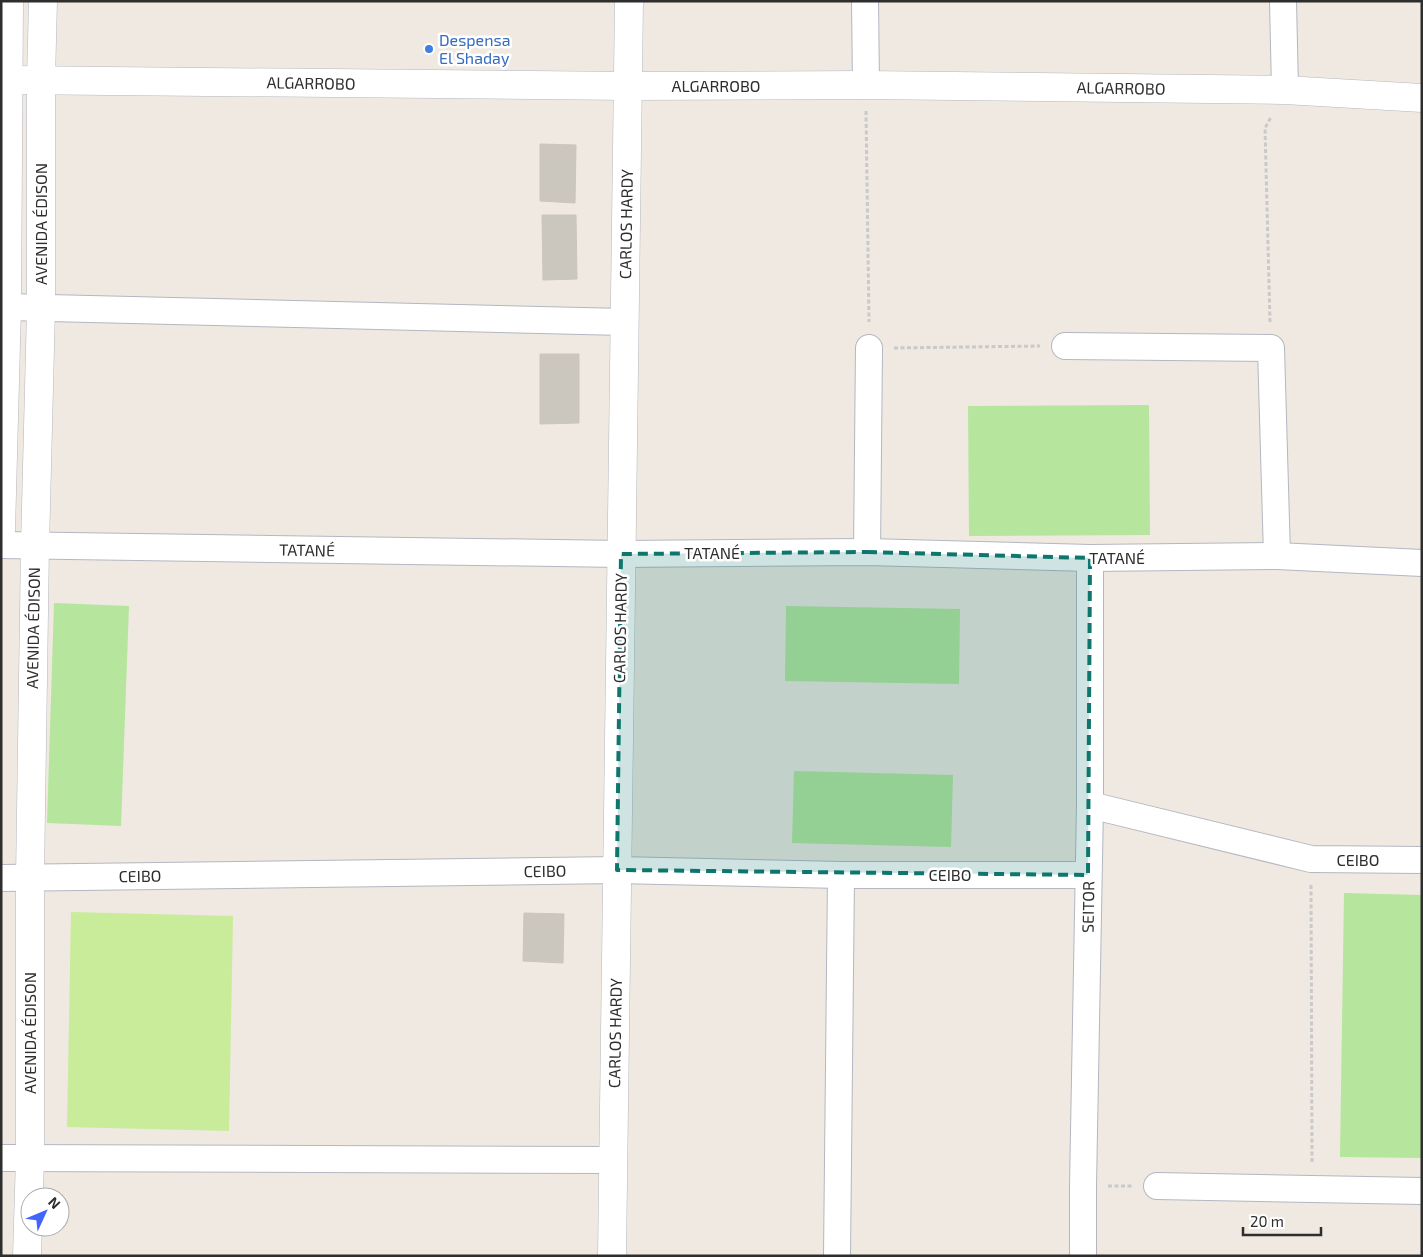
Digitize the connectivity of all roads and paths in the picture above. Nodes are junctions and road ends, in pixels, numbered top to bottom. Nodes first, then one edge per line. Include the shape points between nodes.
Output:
1 (9, 1) edge
2 (43, 1) edge
3 (629, 1) edge
4 (866, 1) edge
5 (1283, 1) edge
6 (10, 80) junction
7 (41, 80) junction
8 (866, 85) junction
9 (628, 86) junction
10 (1285, 90) junction
11 (1422, 98) edge
12 (5, 129) edge
13 (7, 307) junction
14 (41, 308) junction
15 (624, 322) junction
16 (1065, 346) joint
17 (869, 348) junction
18 (1271, 348) junction
19 (3, 358) edge
20 (1, 530) edge
21 (1, 546) edge
22 (35, 546) junction
23 (867, 552) junction
24 (621, 554) junction
25 (1277, 556) junction
26 (1090, 558) junction
27 (1422, 563) edge
28 (1090, 805) junction
29 (1310, 860) junction
30 (1422, 860) edge
31 (617, 870) junction
32 (840, 875) junction
33 (1088, 875) junction
34 (30, 877) junction
35 (1, 878) edge
36 (1, 1158) edge
37 (30, 1158) junction
38 (613, 1160) junction
39 (1083, 1186) junction
40 (1157, 1186) joint
41 (1312, 1189) junction
42 (1422, 1191) edge
43 (27, 1256) edge
44 (612, 1256) edge
45 (837, 1256) edge
46 (1083, 1256) edge

1 - 6 street, AVENIDA ÉDISON
2 - 7 street, AVENIDA ÉDISON
3 - 9 street, CARLOS HARDY
4 - 8 street
5 - 10 street
6 - 7 street, ALGARROBO
6 - 12 street, AVENIDA ÉDISON
7 - 9 street, ALGARROBO
7 - 14 street, AVENIDA ÉDISON
8 - 9 street, ALGARROBO
8 - 10 street, ALGARROBO
8 - 17 path
9 - 15 street, CARLOS HARDY
10 - 11 street, ALGARROBO
10 - 18 path via 1265,128
12 - 13 street, AVENIDA ÉDISON
13 - 14 street
13 - 19 street, AVENIDA ÉDISON
14 - 15 street
14 - 22 street, AVENIDA ÉDISON
15 - 24 street, CARLOS HARDY
16 - 17 path
16 - 18 street
17 - 23 street
18 - 25 street
19 - 20 street, AVENIDA ÉDISON
21 - 22 street, TATANÉ
22 - 24 street, TATANÉ
22 - 34 street, AVENIDA ÉDISON
23 - 24 street, TATANÉ
23 - 26 street, TATANÉ
24 - 31 street, CARLOS HARDY
25 - 26 street, TATANÉ
25 - 27 street, TATANÉ
26 - 28 street, SEITOR
28 - 29 street, CEIBO
28 - 33 street, SEITOR
29 - 30 street, CEIBO
29 - 41 path
31 - 32 street, CEIBO
31 - 34 street, CEIBO
31 - 38 street, CARLOS HARDY
32 - 33 street, CEIBO
32 - 45 street
33 - 39 street, SEITOR
34 - 35 street, CEIBO
34 - 37 street, AVENIDA ÉDISON
36 - 37 street
37 - 38 street
37 - 43 street, AVENIDA ÉDISON
38 - 44 street, CARLOS HARDY
39 - 40 path
39 - 46 street, SEITOR
40 - 41 street
41 - 42 street

